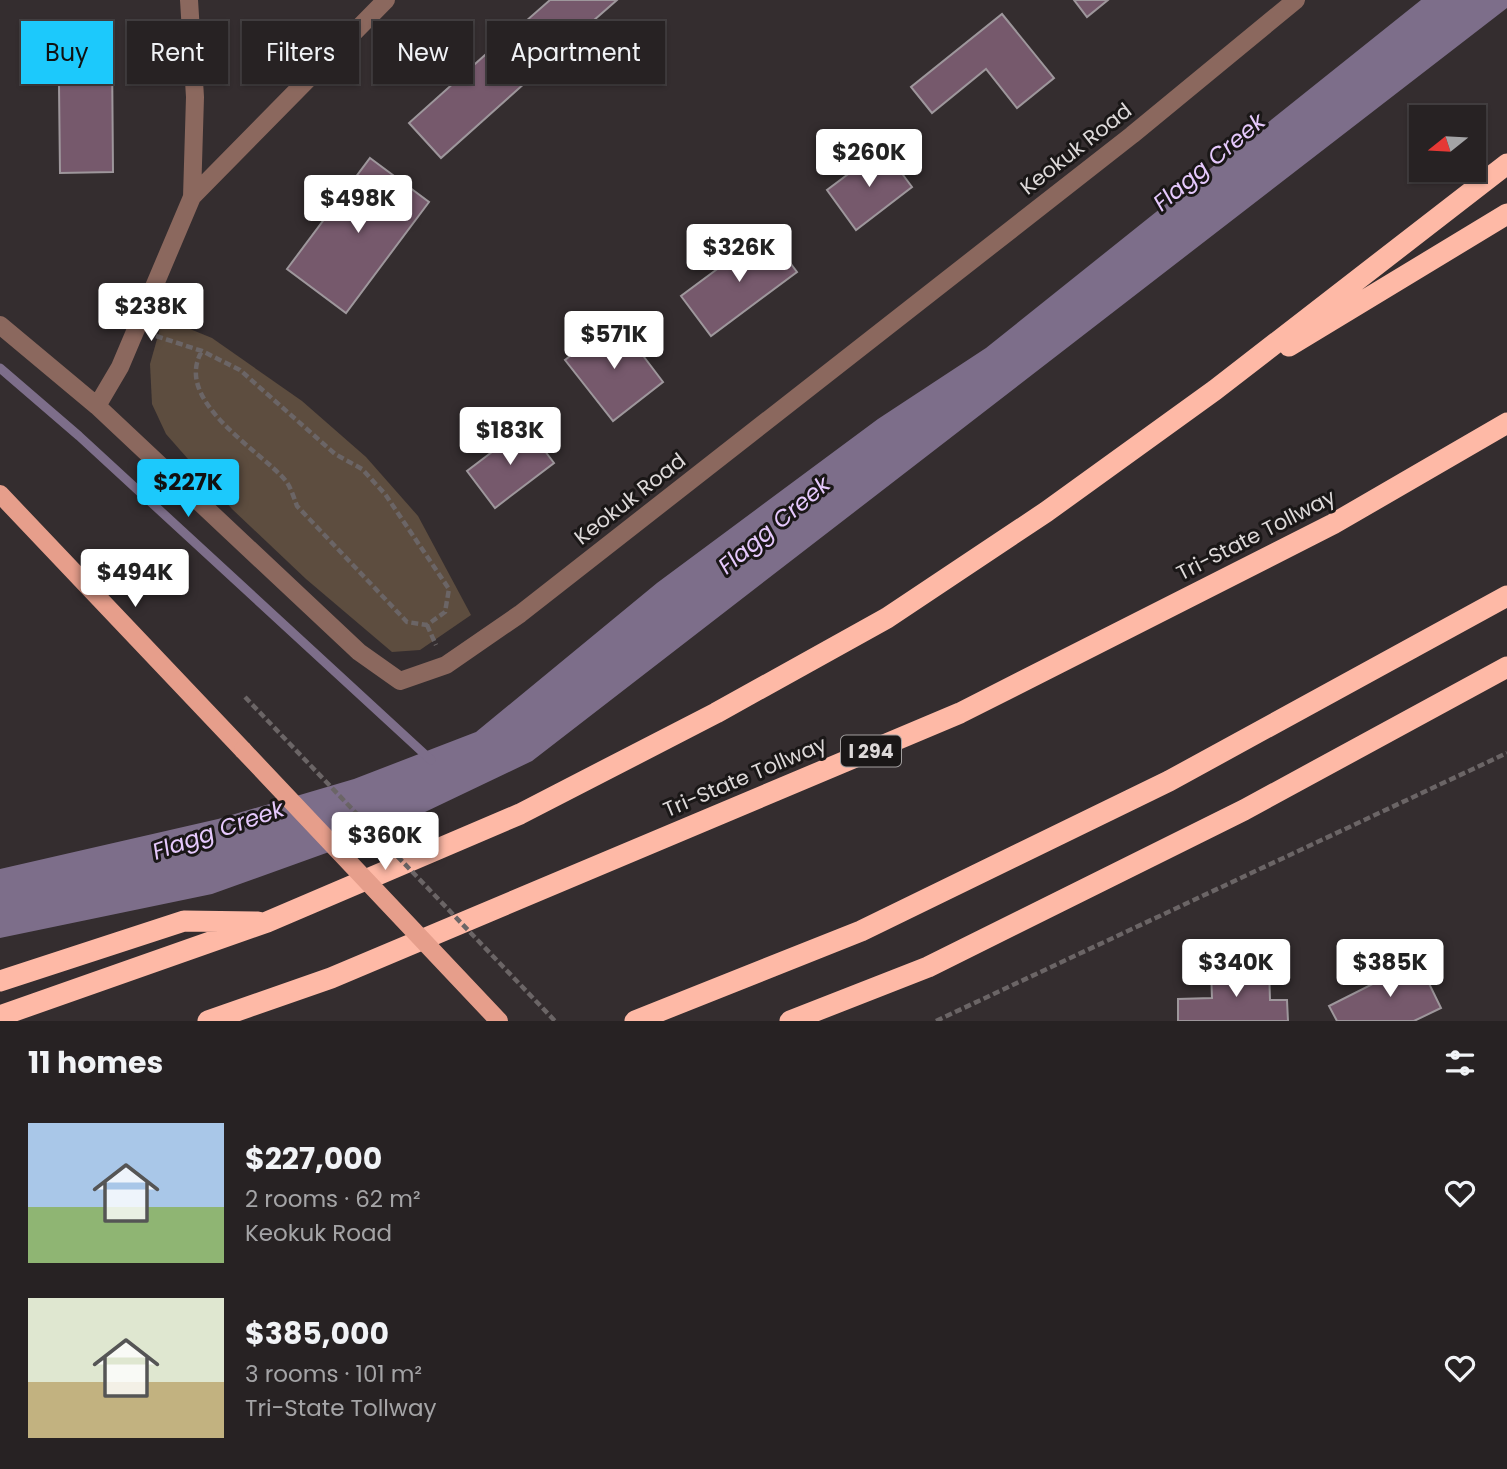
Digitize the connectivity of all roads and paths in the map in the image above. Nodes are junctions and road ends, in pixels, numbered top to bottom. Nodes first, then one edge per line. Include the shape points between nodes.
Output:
1 (189, 0) edge
2 (386, 0) edge
3 (1296, 0) edge
4 (1507, 163) edge
5 (192, 197) junction
6 (1507, 214) edge
7 (0, 325) edge
8 (135, 333) junction
9 (202, 351) junction
10 (1215, 390) junction
11 (97, 406) junction
12 (1507, 423) edge
13 (0, 494) edge
14 (1507, 596) edge
15 (1507, 667) edge
16 (245, 697) dead end
17 (1507, 752) edge
18 (267, 922) junction
19 (0, 981) edge
20 (0, 1016) edge
21 (208, 1021) edge
22 (499, 1021) edge
23 (555, 1021) edge
24 (635, 1021) edge
25 (790, 1021) edge
26 (936, 1021) edge

1 - 5 street via 195,97
2 - 5 street
3 - 11 street, Keokuk Road via 1132,135 520,614 446,665 400,681 359,652
4 - 10 highway
5 - 8 street
6 - 10 highway
7 - 11 street, Keokuk Road
8 - 9 path
8 - 11 street
9 - 9 path via 240,370 335,454 362,469 449,589 445,612 427,625 407,622 306,516 287,483 212,414 195,375
10 - 18 highway via 1046,512 875,625 520,814
12 - 21 highway, Tri-State Tollway / I 294 via 1333,524 960,713 331,978
13 - 22 main road, bridge
14 - 24 highway via 1169,781 861,931
15 - 25 highway via 1244,810 941,961
16 - 23 path, bridge
17 - 26 path
18 - 19 highway via 184,921
18 - 20 highway

